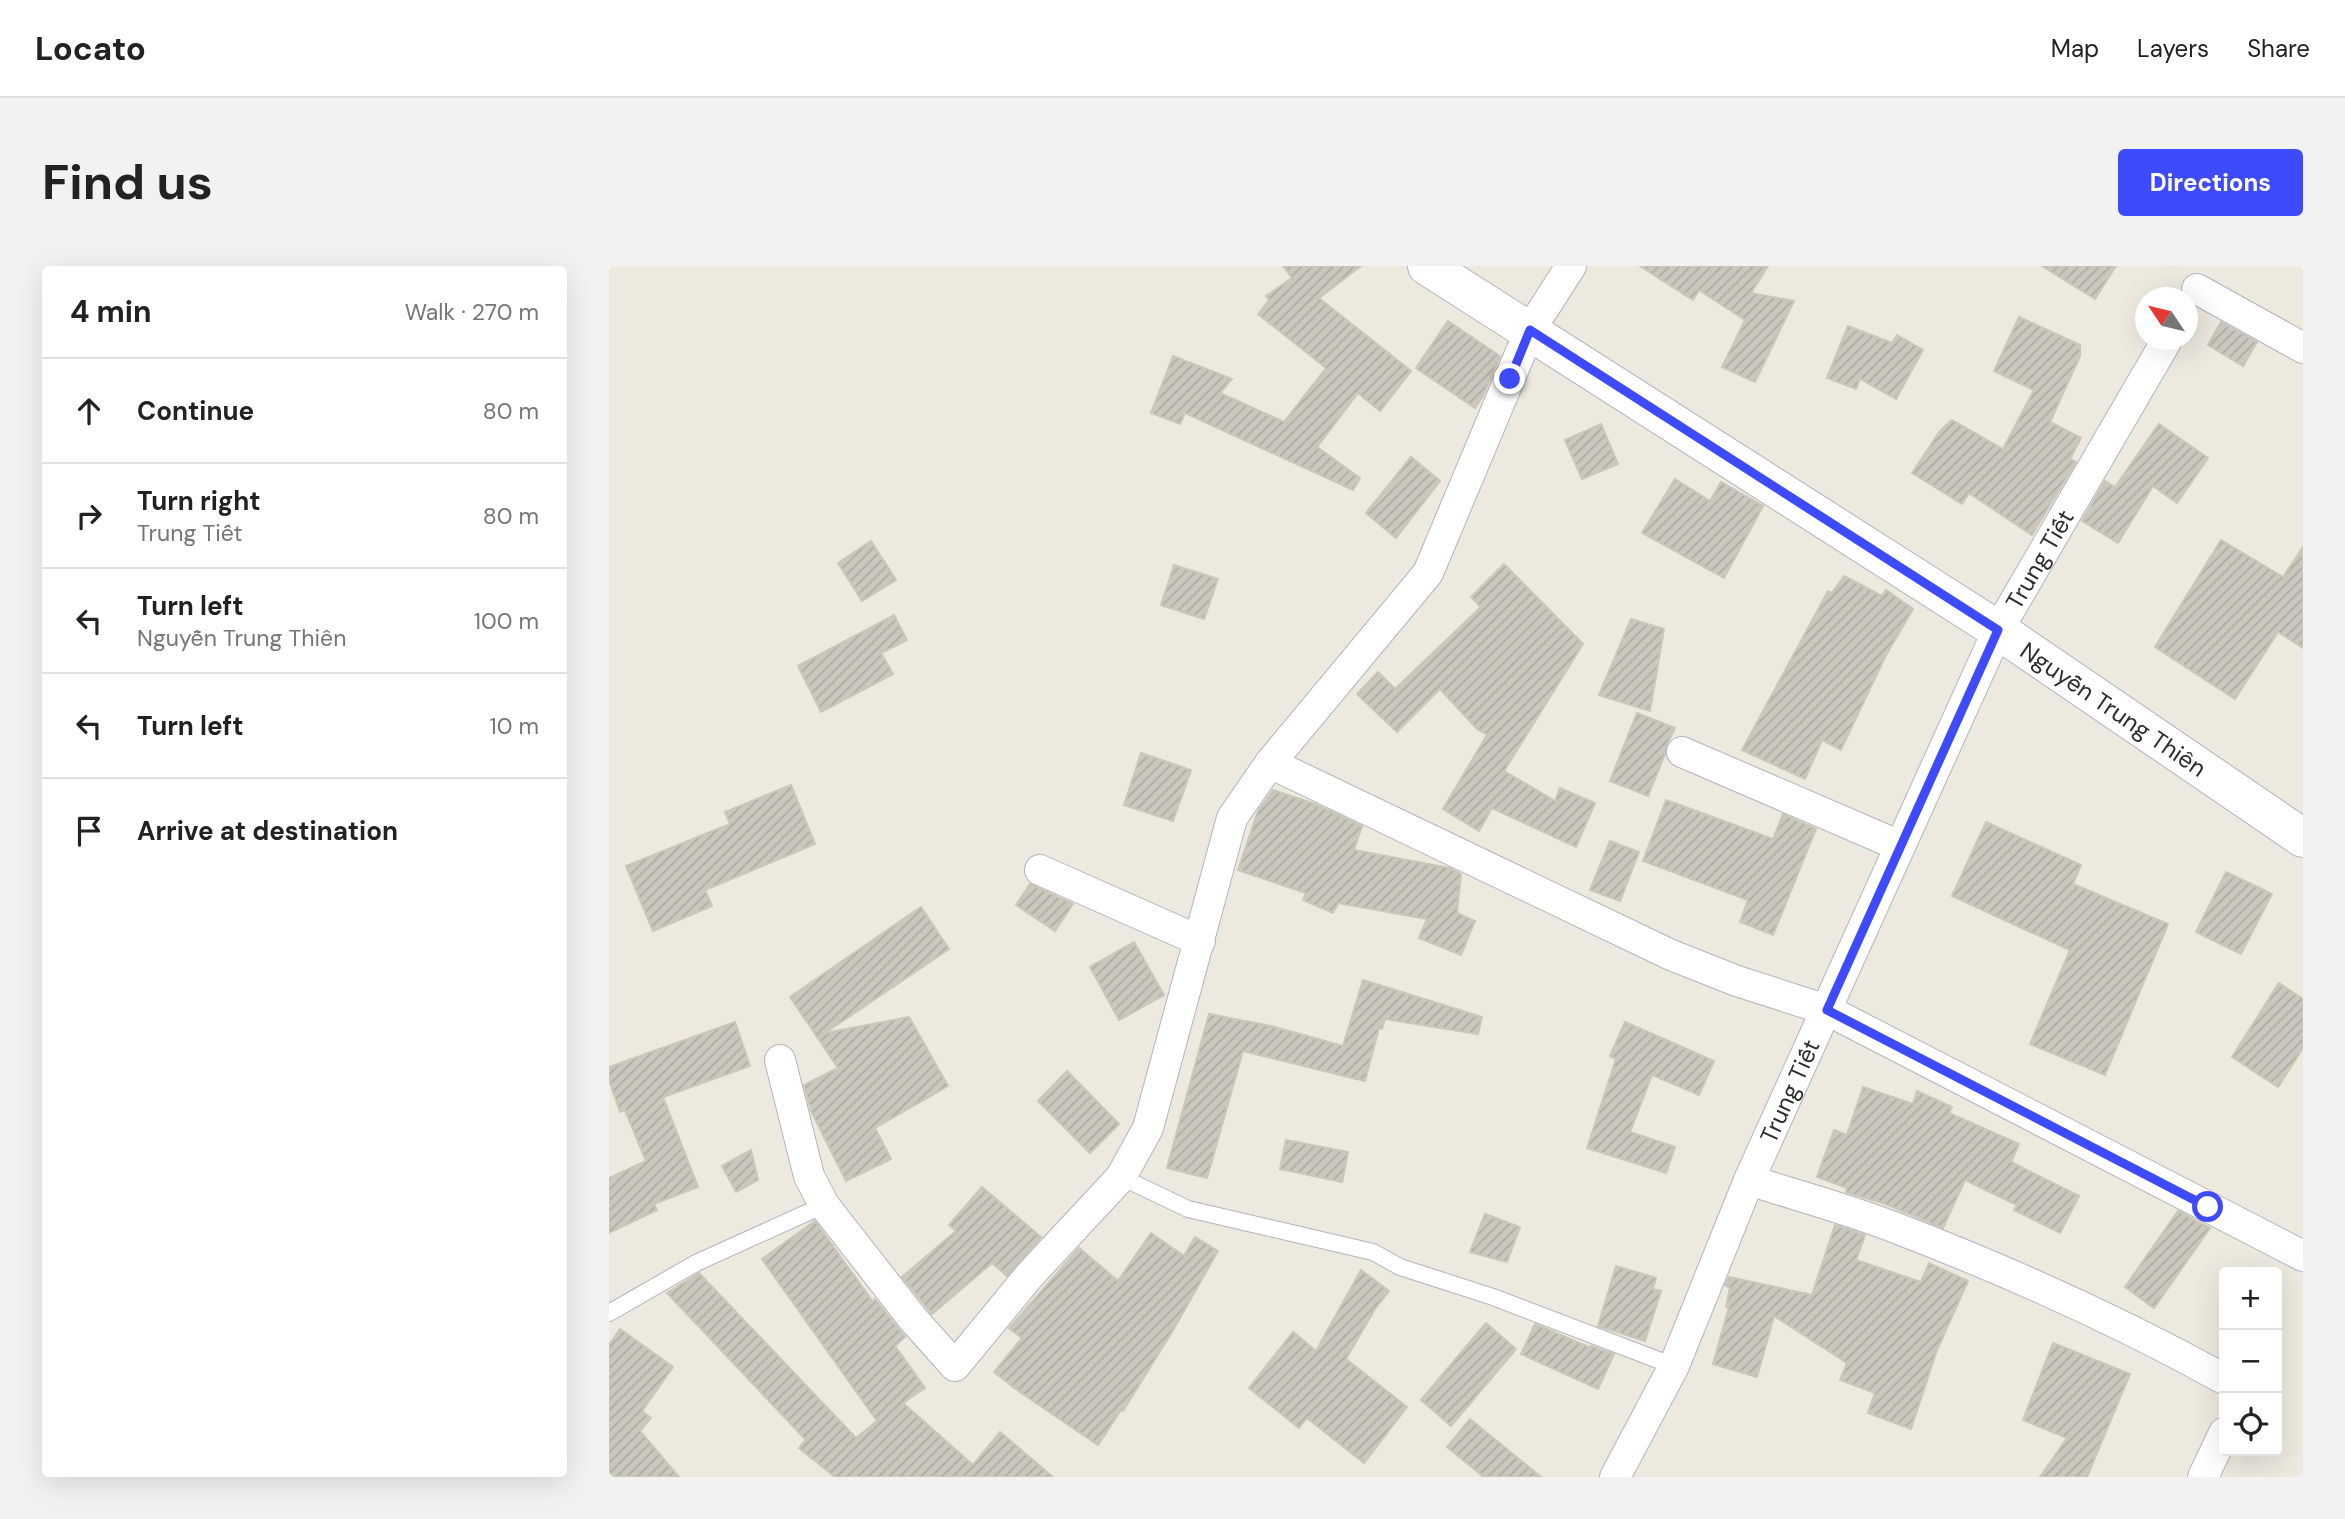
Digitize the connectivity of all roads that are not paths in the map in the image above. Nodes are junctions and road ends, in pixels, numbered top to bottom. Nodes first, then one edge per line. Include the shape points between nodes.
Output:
1 (1427, 266) edge
2 (1571, 266) edge
3 (2198, 286) edge
4 (1530, 330) junction
5 (2303, 348) edge
6 (2161, 350) edge
7 (1998, 630) junction
8 (1682, 752) dead end
9 (1270, 763) junction
10 (2302, 834) edge
11 (1900, 846) junction
12 (1040, 870) dead end
13 (1200, 941) junction
14 (1827, 1010) junction
15 (781, 1060) dead end
16 (1121, 1177) junction
17 (1749, 1180) junction
18 (824, 1205) junction
19 (2303, 1256) edge
20 (609, 1313) edge
21 (1674, 1366) junction
22 (2219, 1376) edge
23 (2219, 1443) edge
24 (1615, 1477) edge
25 (2203, 1477) edge

1 - 4 street, Nguyễn Trung Thiên
2 - 4 street
3 - 5 street
4 - 7 street, Nguyễn Trung Thiên
4 - 9 street via 1428,573
6 - 7 street, Trung Tiết
7 - 10 street, Nguyễn Trung Thiên
7 - 11 street, Trung Tiết
8 - 11 street
9 - 13 street via 1232,818
9 - 14 street via 1671,955
11 - 14 street, Trung Tiết
12 - 13 street
13 - 16 street via 1148,1128
14 - 17 street, Trung Tiết
14 - 19 street
15 - 18 street via 809,1175
16 - 18 street via 1029,1276 955,1366
16 - 21 lane via 1188,1209 1373,1252 1400,1267
17 - 21 street, Trung Tiết
17 - 22 street via 1895,1227 2008,1273
18 - 20 lane via 696,1263
21 - 24 street, Trung Tiết
23 - 25 street

